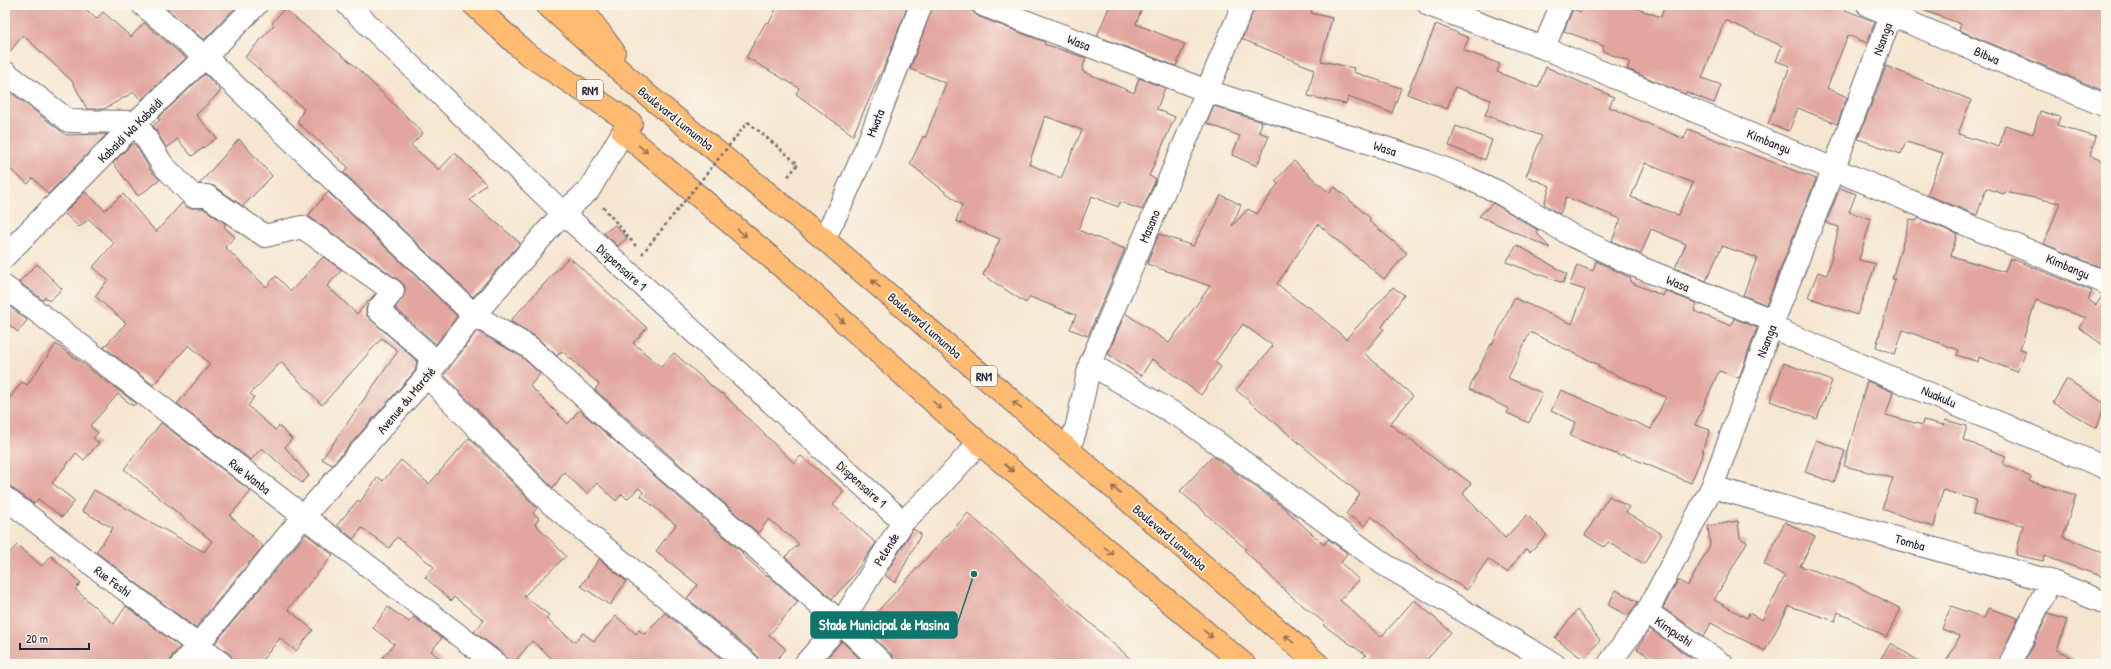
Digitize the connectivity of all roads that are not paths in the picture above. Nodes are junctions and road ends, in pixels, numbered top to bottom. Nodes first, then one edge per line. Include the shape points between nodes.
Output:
1 (143, 5) edge
2 (256, 5) edge
3 (348, 5) edge
4 (474, 5) edge
5 (492, 5) edge
6 (547, 5) edge
7 (921, 5) edge
8 (983, 5) edge
9 (1242, 5) edge
10 (1429, 5) edge
11 (1561, 5) edge
12 (1868, 5) edge
13 (1893, 10) edge
14 (581, 13) edge
15 (1544, 48) junction
16 (206, 57) junction
17 (5, 72) edge
18 (1208, 91) junction
19 (2106, 106) edge
20 (136, 122) junction
21 (627, 127) junction
22 (1834, 168) junction
23 (563, 213) junction
24 (824, 238) junction
25 (5, 256) edge
26 (2105, 280) edge
27 (5, 286) edge
28 (474, 315) junction
29 (1772, 324) junction
30 (1090, 364) junction
31 (427, 376) junction
32 (979, 443) junction
33 (1069, 450) junction
34 (2106, 468) edge
35 (1712, 487) junction
36 (5, 498) edge
37 (303, 517) junction
38 (903, 522) junction
39 (2050, 581) junction
40 (2106, 603) edge
41 (1646, 612) junction
42 (841, 623) junction
43 (198, 645) junction
44 (182, 664) edge
45 (222, 664) edge
46 (496, 664) edge
47 (748, 664) edge
48 (805, 664) edge
49 (883, 664) edge
50 (1244, 664) edge
51 (1318, 664) edge
52 (1554, 664) edge
53 (1609, 664) edge
54 (1722, 664) edge
55 (2010, 664) edge

1 - 16 street
2 - 16 street, Kabaidi Wa Kabaidi
3 - 23 street, Dispensaire 1
4 - 21 highway via 526,53
5 - 21 highway, RN1
6 - 14 highway
7 - 24 street, Mwata via 863,154
8 - 18 street, Wasa
9 - 18 street, Masano
10 - 15 street, Kimbangu
11 - 15 street
12 - 13 street, Bibwa
13 - 19 street, Bibwa
13 - 22 street, Nsanga
14 - 24 highway, Boulevard Lumumba / RN1 via 645,93
15 - 22 street, Kimbangu
16 - 20 street, Kabaidi Wa Kabaidi
16 - 28 street
17 - 20 street via 69,121
18 - 29 street, Wasa via 1463,176 1498,192 1571,235 1636,266
18 - 30 street, Masano
20 - 25 street, Kabaidi Wa Kabaidi
20 - 31 street via 162,164 193,196 206,196 265,236 302,227 394,291 378,310 430,356
21 - 23 street, Avenue du Marché via 589,190
21 -> 32 highway, RN1
22 - 26 street, Kimbangu
22 - 29 street, Nsanga
23 - 28 street, Avenue du Marché
23 - 38 street, Dispensaire 1
33 -> 24 highway, Boulevard Lumumba / RN1
27 - 37 street, Rue Wanba
28 - 31 street, Avenue du Marché
28 - 42 street via 529,347
29 - 34 street, Nuakulu
29 - 35 street, Nsanga
30 - 33 street, Masano
30 - 52 street via 1187,421 1385,565
31 - 37 street, Avenue du Marché
31 - 47 street via 550,503
32 - 38 street, Pelende
32 -> 50 highway, RN1
51 -> 33 highway, Boulevard Lumumba / RN1
35 - 39 street, Tomba
35 - 41 street, Nsanga
36 - 43 street, Rue Feshi
37 - 43 street, Avenue du Marché
37 - 46 street, Rue Wanba
38 - 42 street, Pelende
39 - 40 street, Tomba
39 - 55 street
41 - 53 street, Nsanga
41 - 54 street, Kimpushi
42 - 48 street, Pelende
42 - 49 street
43 - 44 street, Avenue du Marché
43 - 45 street, Rue Feshi

